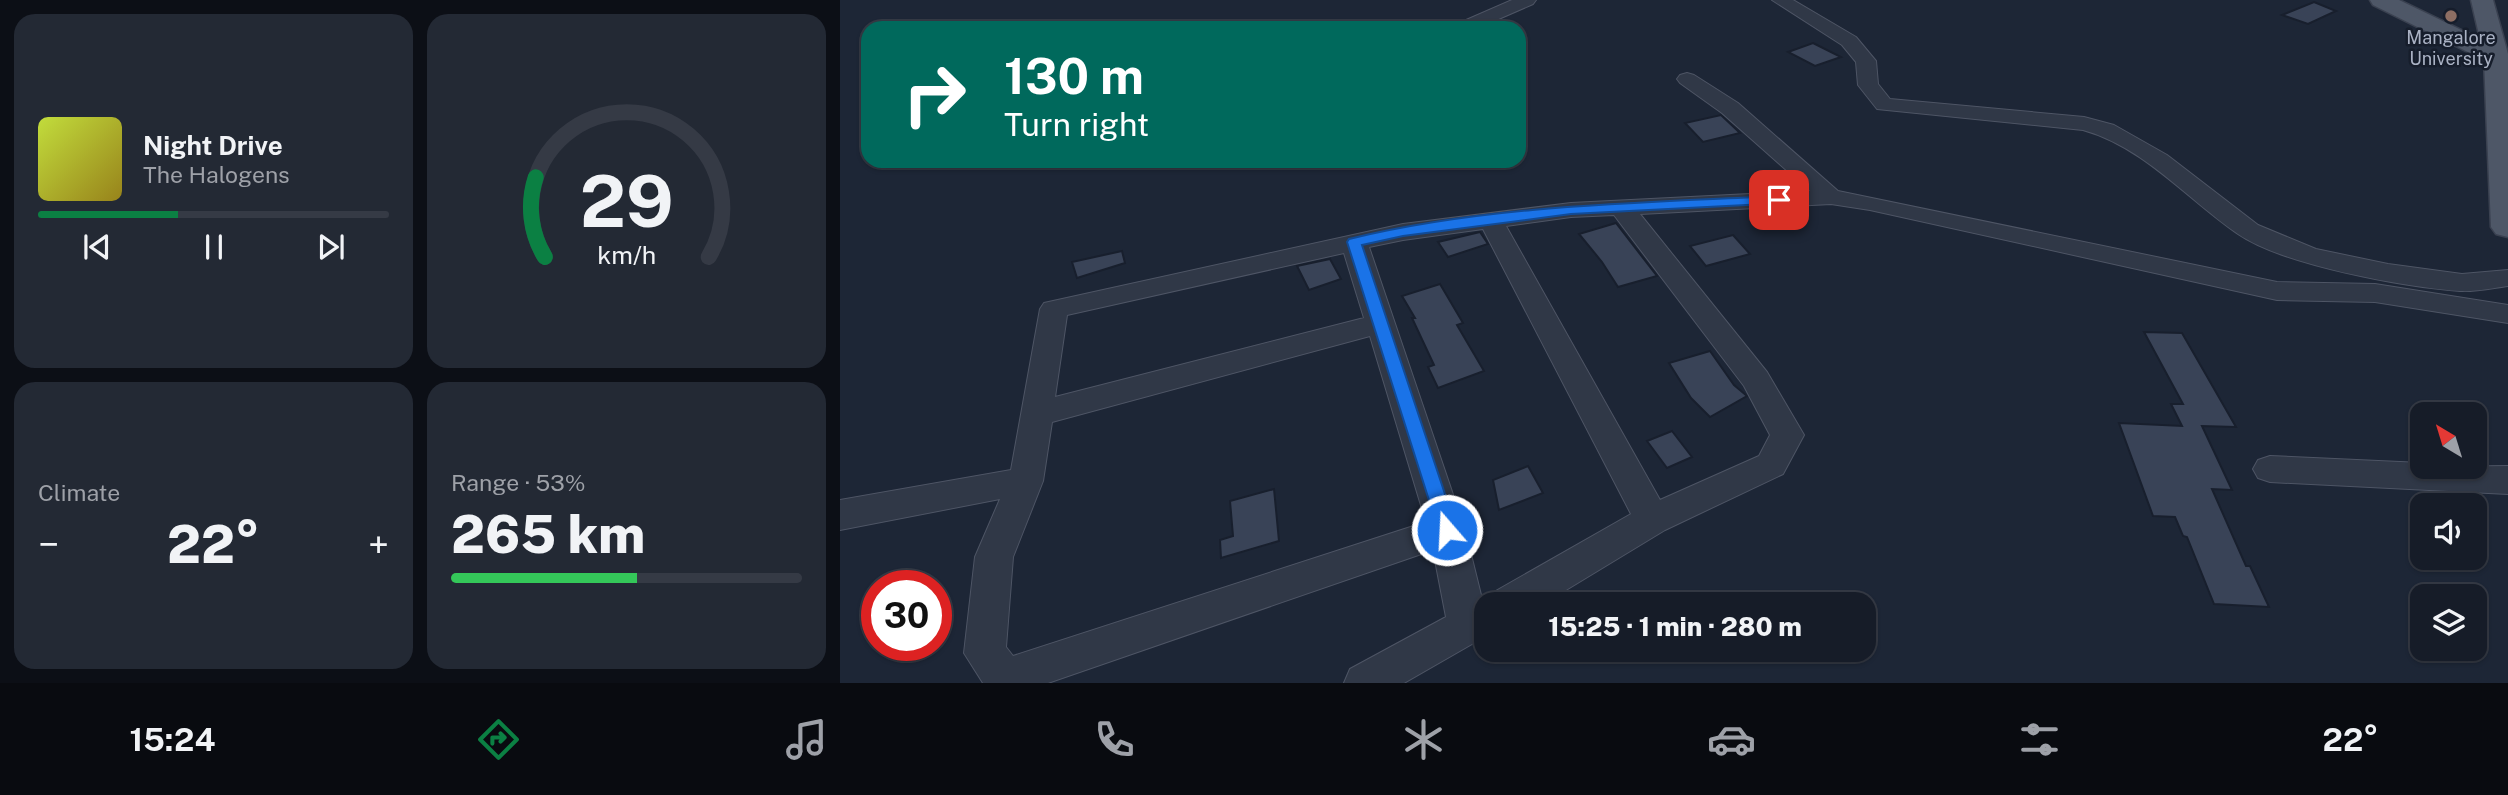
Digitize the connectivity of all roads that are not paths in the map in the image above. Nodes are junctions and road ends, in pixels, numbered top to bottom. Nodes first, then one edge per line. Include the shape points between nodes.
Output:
1 (1527, 0) edge
2 (1781, 0) edge
3 (2381, 0) edge
4 (2482, 0) edge
5 (1479, 21) edge
6 (2496, 56) junction
7 (1687, 79) dead end
8 (1831, 197) junction
9 (1621, 208) junction
10 (1491, 221) junction
11 (2508, 227) edge
12 (1354, 242) junction
13 (2508, 278) edge
14 (2508, 314) edge
15 (1379, 324) junction
16 (1037, 414) junction
17 (2270, 469) dead end
18 (2508, 480) edge
19 (1026, 481) junction
20 (840, 515) edge
21 (1652, 520) junction
22 (1447, 530) junction
23 (1529, 592) edge
24 (1474, 612) edge
25 (1474, 623) edge
26 (1365, 683) edge

1 - 5 street
2 - 13 street via 1849,41 1866,61 1868,85 1884,105 2084,124 2106,130 2159,160 2249,230 2308,255 2462,283
3 - 6 main road
4 - 6 main road
6 - 11 main road
7 - 8 street via 1730,108
8 - 9 street
8 - 14 street via 2277,290 2375,293
9 - 10 street
9 - 21 street via 1756,380 1787,435 1771,465
10 - 12 street
10 - 21 street
12 - 15 street
12 - 16 street via 1054,309
15 - 16 street
15 - 22 street
16 - 19 street
17 - 18 street
19 - 20 street
19 - 22 street via 994,556 985,653 1005,678
21 - 23 street
22 - 24 street
25 - 26 street

